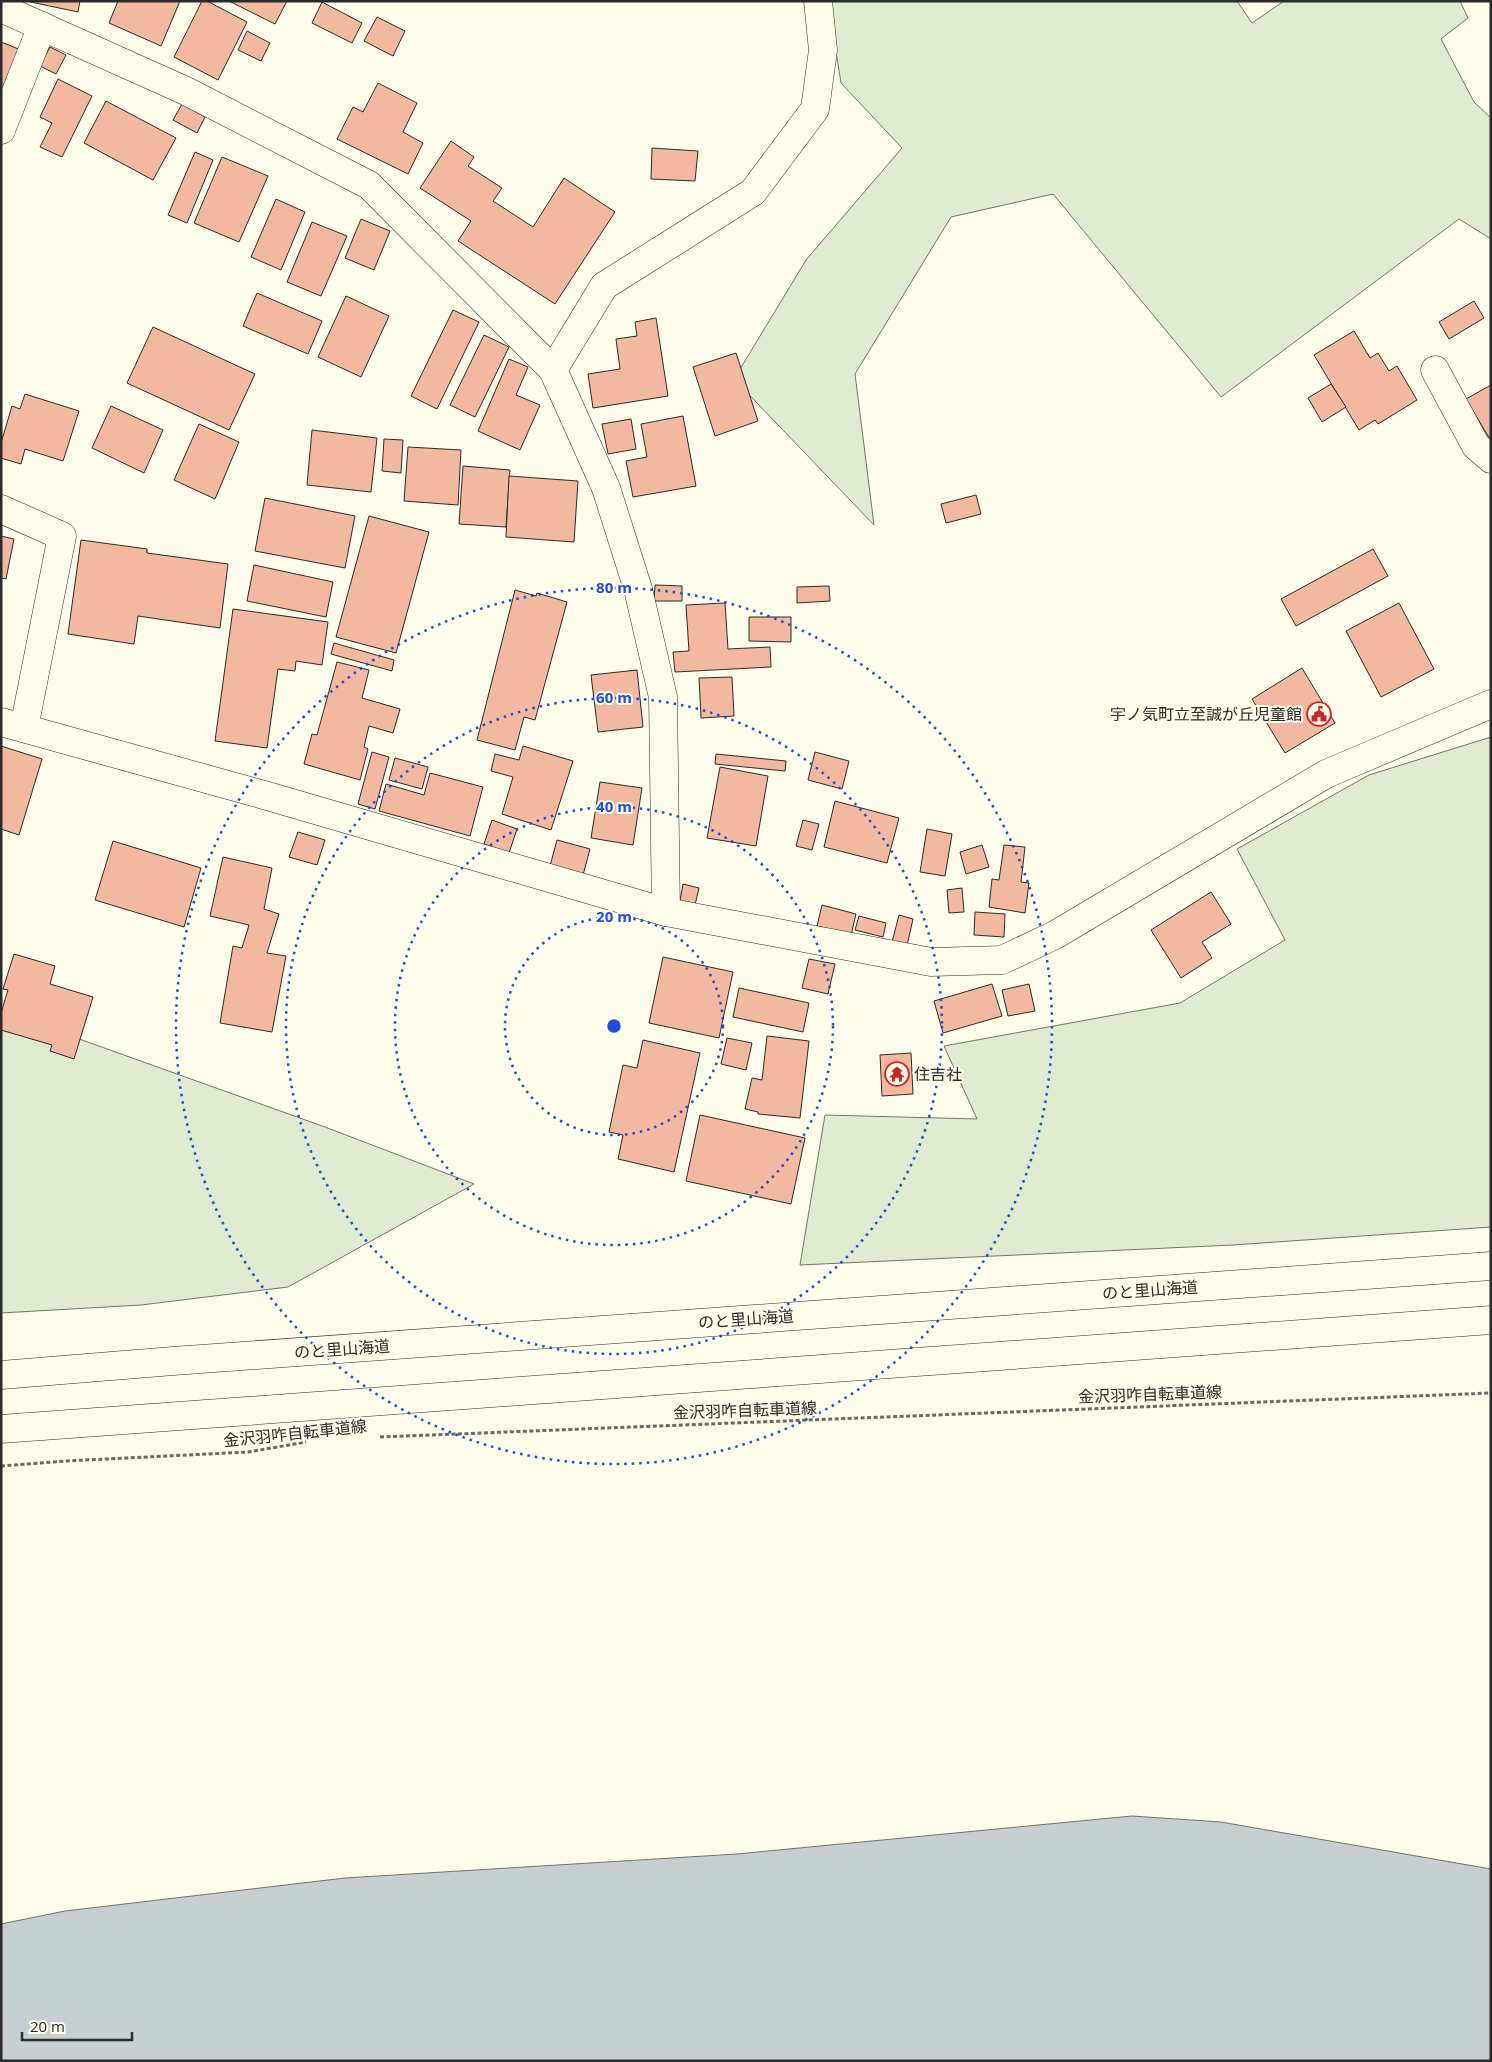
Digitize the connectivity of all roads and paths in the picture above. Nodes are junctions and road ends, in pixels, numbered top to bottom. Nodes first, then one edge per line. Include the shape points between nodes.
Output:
1 (818, 1) edge
2 (1, 8) edge
3 (42, 26) junction
4 (1, 130) edge
5 (553, 370) junction
6 (1435, 370) dead end
7 (1491, 459) edge
8 (1, 509) edge
9 (1491, 704) edge
10 (13, 725) edge
11 (666, 912) junction
12 (1491, 1266) edge
13 (1491, 1320) edge
14 (1, 1376) edge
15 (1491, 1393) edge
16 (1, 1429) edge
17 (372, 1437) dead end
18 (313, 1441) dead end
19 (1, 1466) edge

1 - 5 main road via 824,50 815,109 752,192 604,286
2 - 3 main road
3 - 4 main road
3 - 5 main road via 186,91 369,185
5 - 11 main road via 606,488 638,589 663,697
6 - 7 main road via 1476,446
8 - 10 main road via 62,536
9 - 11 main road via 1326,774 1055,935 1002,960 931,962
10 - 11 main road
12 - 14 main road, のと里山海道 via 203,1358
13 - 16 main road
15 - 17 path, 金沢羽咋自転車道線
18 - 19 path, 金沢羽咋自転車道線 via 248,1452

